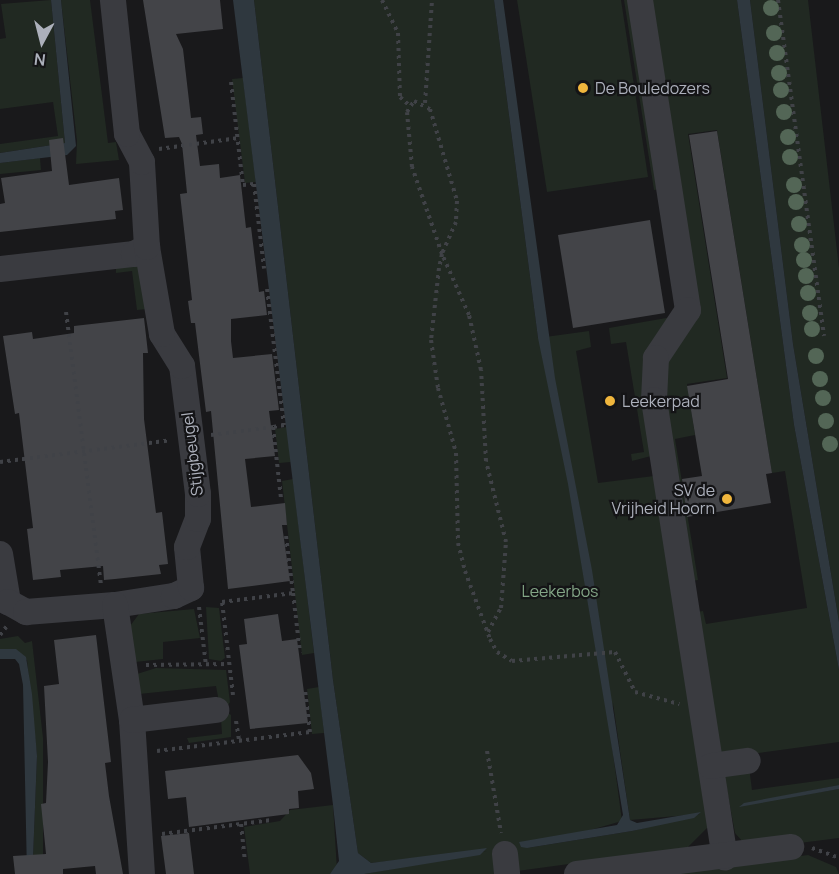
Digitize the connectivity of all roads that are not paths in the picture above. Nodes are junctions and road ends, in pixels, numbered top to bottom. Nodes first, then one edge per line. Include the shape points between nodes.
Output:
1 (114, 0) edge
2 (640, 0) edge
3 (147, 247) junction
4 (0, 269) edge
5 (0, 554) edge
6 (109, 605) junction
7 (216, 710) dead end
8 (132, 720) junction
9 (748, 761) dead end
10 (711, 766) junction
11 (791, 848) dead end
12 (725, 858) junction
13 (142, 874) edge
14 (577, 874) edge

1 - 3 street, Stijgbeugel via 127,135 142,162
2 - 10 street via 688,310 652,371
3 - 4 street via 134,254
3 - 6 street, Stijgbeugel via 162,334 182,366 198,494 198,519 187,547 191,588 174,596
5 - 6 street via 8,603 16,609 36,613
6 - 8 street
7 - 8 street
8 - 13 street via 143,834 139,840
9 - 10 street
10 - 12 street
11 - 12 street
12 - 14 street

